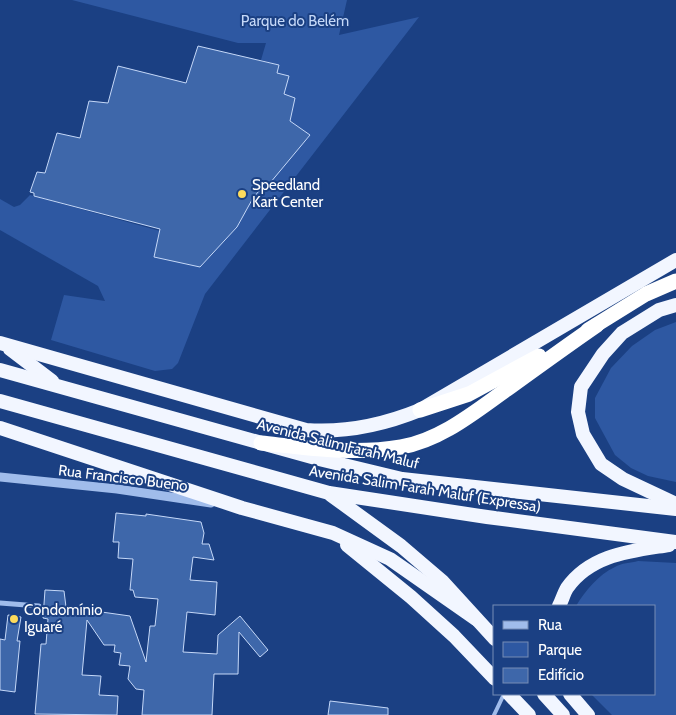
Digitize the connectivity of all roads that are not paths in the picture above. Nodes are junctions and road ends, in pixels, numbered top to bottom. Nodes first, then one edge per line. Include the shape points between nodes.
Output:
1 (676, 260) edge
2 (676, 281) edge
3 (676, 305) edge
4 (597, 325) junction
5 (2, 343) edge
6 (0, 370) edge
7 (59, 386) junction
8 (0, 401) edge
9 (0, 409) edge
10 (420, 410) junction
11 (40, 413) junction
12 (0, 428) edge
13 (261, 443) junction
14 (0, 477) edge
15 (328, 493) junction
16 (676, 504) edge
17 (242, 508) junction
18 (676, 509) edge
19 (334, 533) junction
20 (676, 543) edge
21 (0, 603) edge
22 (559, 605) edge
23 (39, 606) dead end
24 (476, 618) junction
25 (493, 637) edge
26 (493, 677) edge
27 (504, 695) edge
28 (510, 695) edge
29 (545, 695) edge
30 (571, 695) edge
31 (494, 715) edge
32 (529, 715) edge
33 (563, 715) edge
34 (588, 715) edge

1 - 10 highway, Avenida Salim Farah Maluf
2 - 4 highway via 646,294
3 - 16 highway via 659,310 622,333 581,387 578,412 583,434 602,464 623,479
4 - 10 highway via 469,394
4 - 13 highway via 433,437 374,450 343,451
5 - 7 highway
5 - 10 highway, Avenida Salim Farah Maluf via 306,430 376,425
6 - 7 highway, Avenida Salim Farah Maluf
7 - 13 highway, Avenida Salim Farah Maluf
8 - 11 highway, Avenida Salim Farah Maluf (Expressa)
9 - 11 highway
11 - 15 highway, Avenida Salim Farah Maluf (Expressa)
12 - 17 highway
13 - 18 highway, Avenida Salim Farah Maluf via 402,479
14 - 17 street, Rua Francisco Bueno via 117,489
15 - 20 highway, Avenida Salim Farah Maluf (Expressa)
15 - 24 highway via 401,546 442,581
17 - 19 highway
19 - 24 highway via 390,559
19 - 26 highway via 411,597
20 - 22 highway via 616,554 595,564 567,589
21 - 23 street
24 - 25 highway
27 - 31 lane
28 - 32 highway
29 - 33 highway
30 - 34 highway

